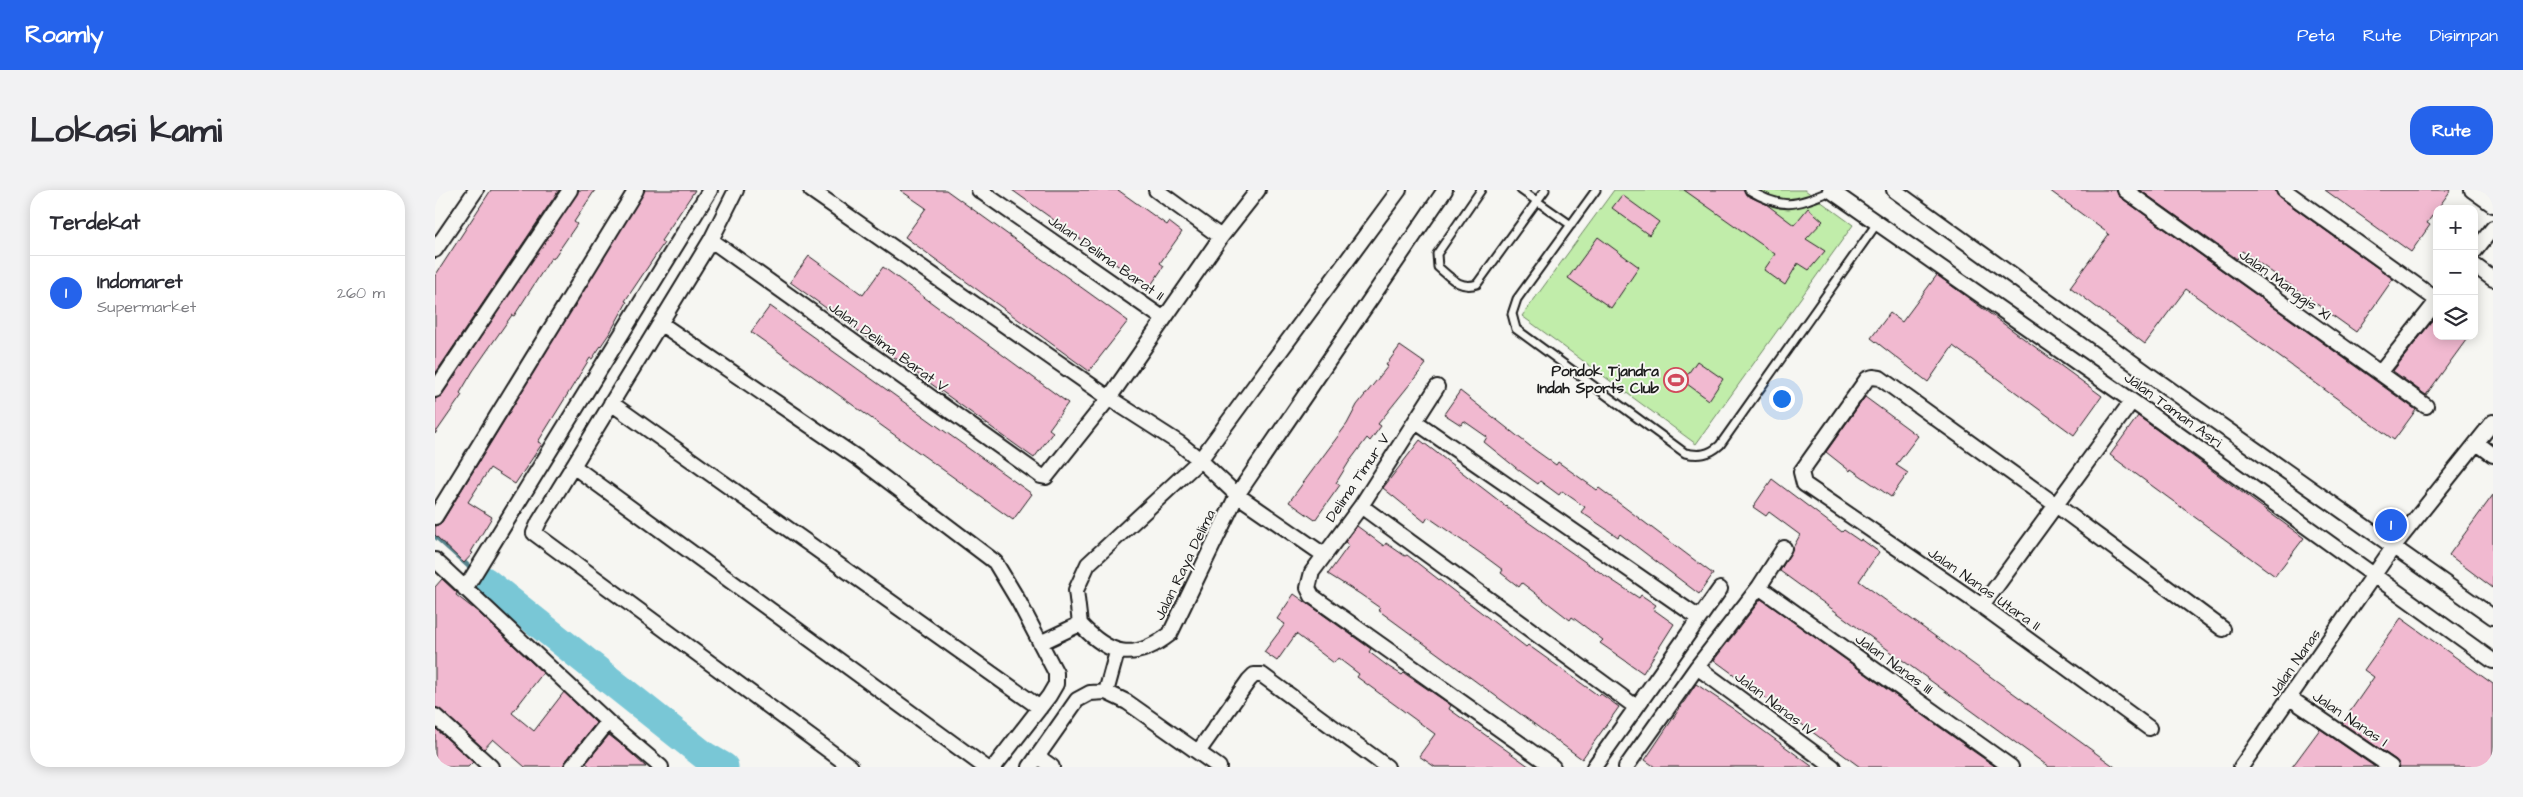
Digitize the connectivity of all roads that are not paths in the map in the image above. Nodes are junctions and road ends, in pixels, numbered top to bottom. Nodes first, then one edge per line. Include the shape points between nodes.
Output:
1 (476, 190) edge
2 (570, 190) edge
3 (636, 190) edge
4 (710, 190) edge
5 (736, 190) edge
6 (811, 190) edge
7 (979, 190) edge
8 (1156, 190) edge
9 (1258, 190) edge
10 (1399, 190) edge
11 (1445, 190) edge
12 (1481, 190) edge
13 (1521, 190) edge
14 (1545, 190) edge
15 (1596, 190) edge
16 (1749, 190) edge
17 (1831, 190) edge
18 (1894, 190) edge
19 (2125, 190) edge
20 (2284, 190) edge
21 (2471, 190) edge
22 (1537, 202) junction
23 (2493, 205) edge
24 (1879, 222) junction
25 (1571, 225) junction
26 (2493, 228) edge
27 (1221, 237) junction
28 (711, 240) junction
29 (435, 250) edge
30 (2476, 250) edge
31 (2478, 268) edge
32 (2493, 279) edge
33 (2433, 297) edge
34 (2433, 305) edge
35 (1164, 319) junction
36 (660, 323) junction
37 (2380, 373) junction
38 (1437, 387) dead end
39 (435, 390) edge
40 (1109, 398) junction
41 (2132, 401) junction
42 (611, 403) junction
43 (2426, 406) dead end
44 (1416, 422) junction
45 (2493, 422) edge
46 (2477, 443) junction
47 (2493, 455) edge
48 (1200, 460) junction
49 (573, 466) junction
50 (1237, 495) junction
51 (2056, 505) junction
52 (1361, 506) junction
53 (436, 515) edge
54 (2394, 546) junction
55 (1784, 548) dead end
56 (1324, 555) junction
57 (435, 560) edge
58 (2374, 576) junction
59 (471, 579) junction
60 (1759, 586) junction
61 (1720, 589) dead end
62 (1982, 606) junction
63 (2493, 617) edge
64 (1699, 618) junction
65 (1080, 624) junction
66 (2223, 630) dead end
67 (1040, 643) junction
68 (1117, 652) junction
69 (2493, 660) edge
70 (1697, 667) junction
71 (1106, 692) junction
72 (2290, 698) junction
73 (1635, 707) junction
74 (1040, 708) junction
75 (435, 716) edge
76 (608, 722) junction
77 (2149, 728) dead end
78 (1197, 752) junction
79 (1034, 762) edge
80 (491, 767) edge
81 (572, 767) edge
82 (661, 767) edge
83 (851, 767) edge
84 (985, 767) edge
85 (994, 767) edge
86 (1052, 767) edge
87 (1219, 767) edge
88 (1387, 767) edge
89 (1553, 767) edge
90 (1594, 767) edge
91 (1626, 767) edge
92 (1833, 767) edge
93 (2011, 767) edge
94 (2241, 767) edge
95 (2391, 767) edge

1 - 29 street
2 - 39 street
3 - 53 street
4 - 59 street
5 - 28 street
6 - 40 street
7 - 35 street, Jalan Delima Barat II
8 - 27 street
9 - 27 street
10 - 48 street
11 - 50 street, Jalan Raya Delima
12 - 22 lane via 1437,254 1438,267 1459,284 1469,287 1477,284
13 - 22 lane
14 - 22 lane
15 - 25 lane
16 - 17 lane via 1775,204 1794,204
17 - 24 street, Jalan Taman Asri
18 - 54 street, Jalan Taman Asri
19 - 37 street, Jalan Manggis XI
20 - 33 street
21 - 23 street
22 - 25 lane
24 - 25 lane via 1720,445 1712,452 1695,455 1685,453 1516,330 1512,314 1517,299
24 - 41 street, Jalan Taman Asri
26 - 30 street
27 - 35 street
28 - 36 street
28 - 40 street, Jalan Delima Barat V via 1041,476 1046,477
31 - 32 street
34 - 37 street
35 - 40 street
36 - 42 street
36 - 67 street via 859,459 995,562
37 - 43 street, Jalan Manggis XI
38 - 44 street, Delima Timur V
40 - 48 street
41 - 51 street
41 - 58 street, Jalan Taman Asri
42 - 49 street
42 - 74 street
44 - 52 street, Delima Timur V
44 - 64 street
45 - 46 street, Jalan Nanas
46 - 47 street
46 - 54 street, Jalan Nanas
48 - 50 street
48 - 65 street via 1088,564 1076,590
49 - 83 street via 534,533
49 - 84 street
50 - 56 street
50 - 68 street, Jalan Raya Delima via 1170,634 1154,647
51 - 62 street
51 - 62 street, Jalan Nanas Utara II via 1879,378 1867,379 1801,472 1803,484
51 - 66 street
52 - 56 street, Delima Timur V
52 - 73 street
54 - 58 street, Jalan Nanas
54 - 63 street, Jalan Taman Asri
55 - 60 street
56 - 89 street, Delima Timur V via 1312,572 1308,588 1312,596
57 - 59 street
58 - 69 street, Jalan Taman Asri
58 - 72 street, Jalan Nanas
59 - 76 street
60 - 70 street
60 - 93 street, Jalan Nanas III
61 - 64 street
62 - 77 street, Jalan Nanas Utara II
64 - 73 street
65 - 67 street
65 - 68 street via 1099,642
67 - 74 street via 1056,673 1055,684
68 - 71 street
70 - 91 street
70 - 92 street, Jalan Nanas IV
71 - 78 street via 1127,702
71 - 79 street via 1089,693 1077,700
72 - 94 street, Jalan Nanas
72 - 95 street, Jalan Nanas I
73 - 90 street
74 - 85 street
75 - 80 street
76 - 81 street
76 - 82 street
78 - 87 street
78 - 88 street via 1249,680 1254,675 1262,675
79 - 86 street

